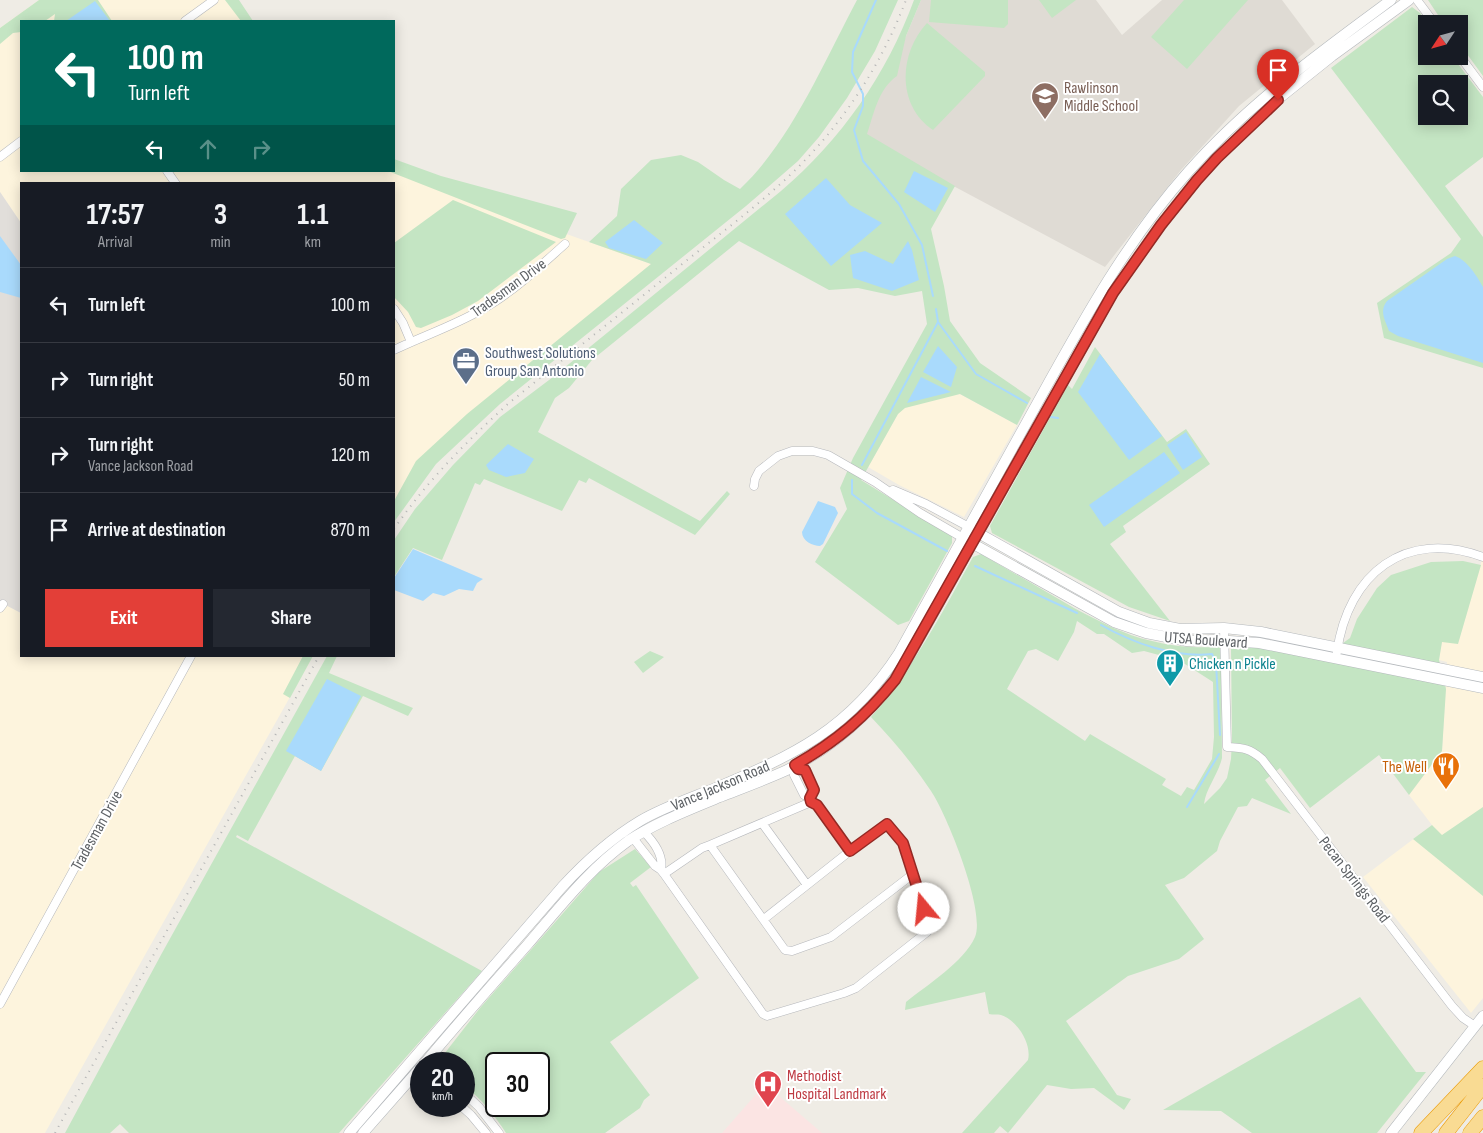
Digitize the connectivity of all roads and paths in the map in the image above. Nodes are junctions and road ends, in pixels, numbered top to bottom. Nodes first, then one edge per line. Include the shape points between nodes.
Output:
1 (214, 0) edge
2 (1391, 0) edge
3 (1409, 0) edge
4 (1417, 0) edge
5 (1428, 15) edge
6 (186, 20) edge
7 (1329, 52) junction
8 (1466, 65) edge
9 (1483, 88) edge
10 (20, 142) edge
11 (0, 157) edge
12 (565, 244) dead end
13 (395, 311) edge
14 (411, 342) junction
15 (395, 350) edge
16 (875, 482) junction
17 (754, 486) dead end
18 (969, 527) junction
19 (978, 533) junction
20 (968, 540) junction
21 (1483, 557) edge
22 (1224, 628) junction
23 (1225, 640) junction
24 (1338, 647) junction
25 (190, 657) edge
26 (1336, 658) junction
27 (1452, 670) junction
28 (1483, 677) edge
29 (1449, 681) junction
30 (1483, 688) edge
31 (797, 767) junction
32 (812, 784) junction
33 (801, 790) junction
34 (811, 800) junction
35 (762, 823) junction
36 (644, 832) junction
37 (633, 838) junction
38 (710, 845) junction
39 (850, 851) junction
40 (658, 852) junction
41 (649, 858) junction
42 (663, 872) junction
43 (912, 874) junction
44 (807, 885) junction
45 (764, 919) junction
46 (0, 1004) edge
47 (1483, 1016) edge
48 (1475, 1026) junction
49 (420, 1052) edge
50 (436, 1052) edge
51 (410, 1063) edge
52 (1483, 1068) edge
53 (410, 1081) edge
54 (1483, 1086) edge
55 (475, 1103) edge
56 (473, 1117) edge
57 (1483, 1117) edge
58 (349, 1133) edge
59 (363, 1133) edge
60 (486, 1133) edge
61 (498, 1133) edge
62 (1391, 1133) edge
63 (1421, 1133) edge
64 (1446, 1133) edge
65 (1470, 1133) edge

1 - 6 street
2 - 7 main road, Vance Jackson Road
3 - 7 main road, Vance Jackson Road
4 - 5 street
7 - 18 main road, Vance Jackson Road via 1275,88 1220,138 1151,217 1103,286
7 - 19 main road, Vance Jackson Road via 1217,158 1161,225 1113,293
8 - 9 street
10 - 11 street
12 - 14 street, Tradesman Drive via 483,309
13 - 14 street
14 - 15 street, Tradesman Drive
16 - 17 street, UTSA Boulevard via 828,456 813,451 792,451 778,456 759,470
16 - 18 street, UTSA Boulevard
16 - 20 street, UTSA Boulevard
18 - 19 main road, UTSA Boulevard
18 - 20 main road, Vance Jackson Road
19 - 20 main road, Vance Jackson Road
19 - 22 main road, UTSA Boulevard via 1119,612 1180,628
20 - 23 main road, UTSA Boulevard via 1131,629 1178,640
20 - 31 main road, Vance Jackson Road via 895,680 862,718
20 - 49 main road, Vance Jackson Road via 885,674 854,710 831,729 781,760 648,817 602,848 562,887
21 - 24 street via 1436,547 1410,553 1377,570 1358,592 1346,615
22 - 23 street
22 - 24 main road, UTSA Boulevard
23 - 26 main road, UTSA Boulevard
23 - 48 street, Pecan Springs Road via 1227,747 1252,751 1262,760 1452,1006
24 - 26 street
24 - 27 main road, UTSA Boulevard
25 - 46 street, Tradesman Drive
26 - 29 main road, UTSA Boulevard
27 - 28 main road, UTSA Boulevard
27 - 29 street
29 - 30 main road, UTSA Boulevard
31 - 32 street via 805,770
31 - 33 street via 794,775
31 - 36 main road, Vance Jackson Road via 668,818
32 - 33 street
32 - 34 street
33 - 34 street
34 - 35 street
34 - 39 street
35 - 38 street
35 - 44 street
36 - 37 main road, Vance Jackson Road
36 - 40 street
37 - 41 street
37 - 50 main road, Vance Jackson Road via 588,875
38 - 42 street
38 - 45 street
39 - 43 street via 887,824 903,843
39 - 44 street
40 - 41 street
40 - 42 street
41 - 42 street
42 - 43 street via 762,1014 767,1016 856,988 927,932 929,927
43 - 45 street via 831,937 792,950 785,950
44 - 45 street
47 - 48 main road
48 - 62 main road
51 - 58 main road, Vance Jackson Road
52 - 63 highway
53 - 59 main road, Vance Jackson Road
54 - 64 highway
55 - 61 street
56 - 60 street
57 - 65 highway

